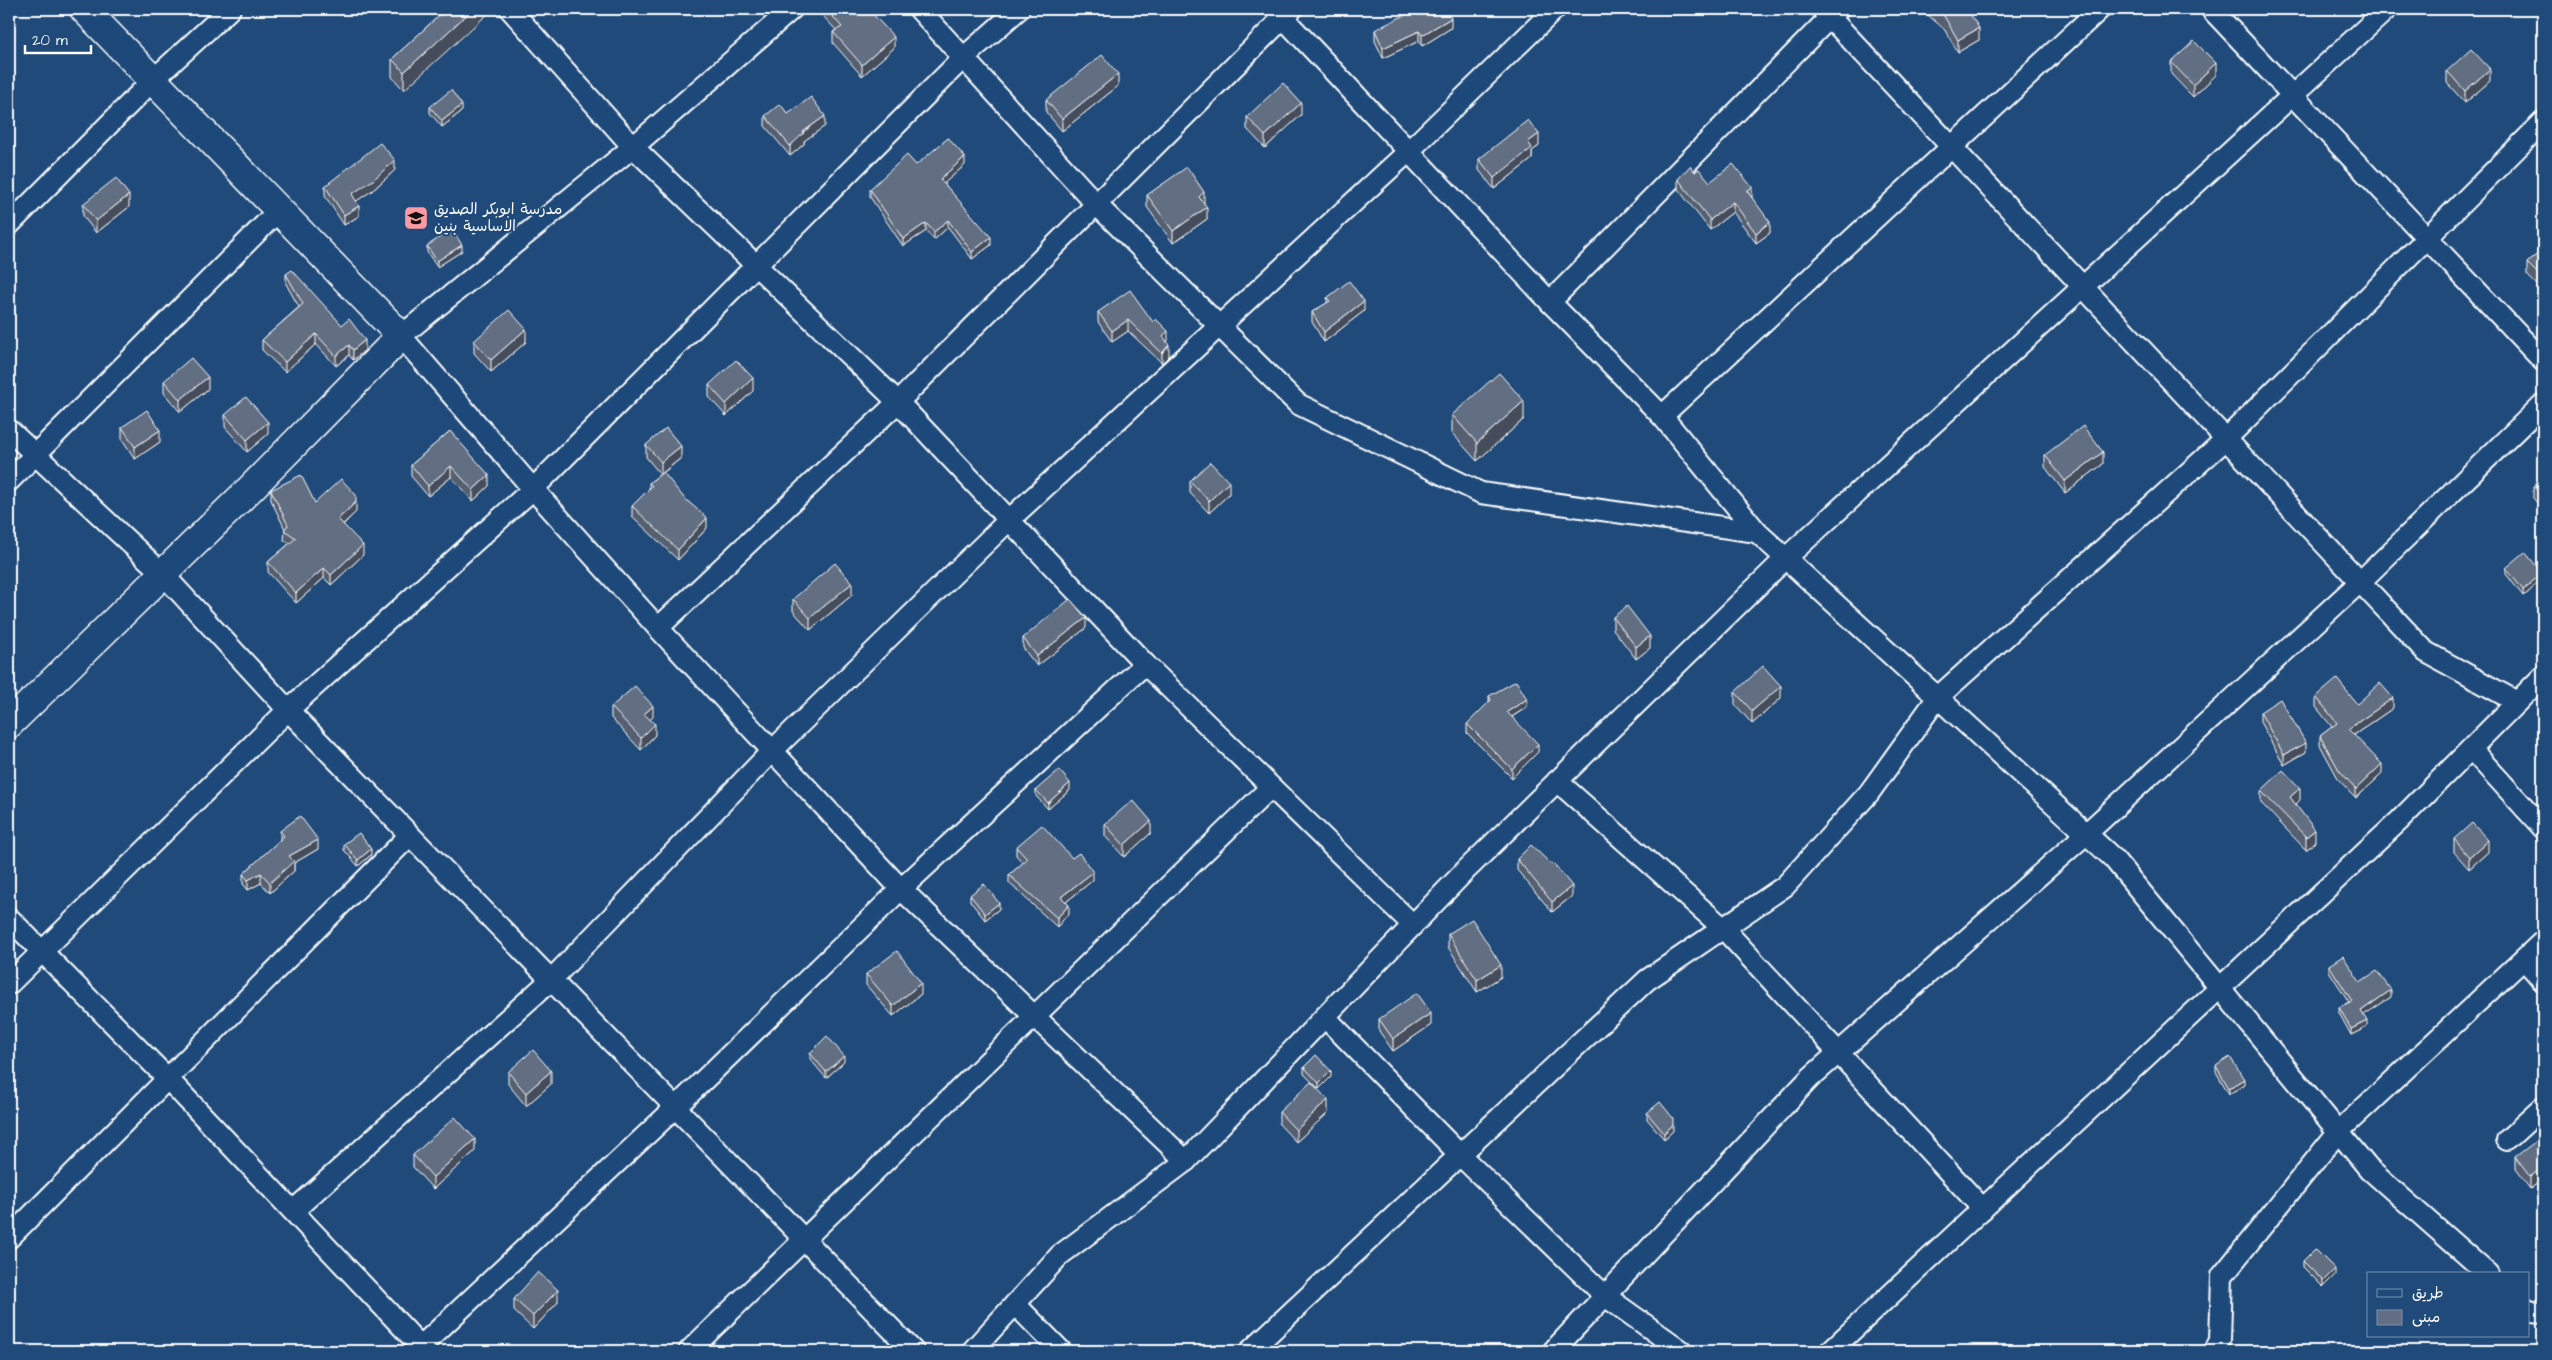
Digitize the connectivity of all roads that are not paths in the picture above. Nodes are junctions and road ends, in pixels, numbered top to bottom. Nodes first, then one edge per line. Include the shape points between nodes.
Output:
1 (84, 9) edge
2 (230, 9) edge
3 (510, 9) edge
4 (792, 9) edge
5 (919, 9) edge
6 (1019, 9) edge
7 (1555, 9) edge
8 (2100, 9) edge
9 (2211, 9) edge
10 (2387, 9) edge
11 (1283, 12) edge
12 (1830, 12) edge
13 (963, 58) junction
14 (153, 80) junction
15 (2293, 95) junction
16 (2543, 122) edge
17 (633, 147) junction
18 (1952, 148) junction
19 (1409, 152) junction
20 (1096, 204) junction
21 (279, 210) junction
22 (9, 225) edge
23 (2427, 238) junction
24 (757, 267) junction
25 (2084, 288) junction
26 (1550, 302) junction
27 (1219, 326) junction
28 (400, 336) junction
29 (2543, 361) edge
30 (898, 402) junction
31 (2543, 404) edge
32 (1662, 416) junction
33 (9, 430) edge
34 (2226, 438) junction
35 (34, 455) junction
36 (9, 481) edge
37 (533, 489) junction
38 (1008, 520) junction
39 (1757, 532) junction
40 (1786, 558) junction
41 (163, 574) junction
42 (2360, 582) junction
43 (658, 628) junction
44 (1145, 664) junction
45 (2543, 676) edge
46 (1938, 697) junction
47 (2517, 702) junction
48 (288, 710) junction
49 (9, 724) edge
50 (2471, 749) junction
51 (772, 751) junction
52 (1557, 781) junction
53 (1270, 788) junction
54 (2543, 828) edge
55 (2086, 833) junction
56 (410, 835) junction
57 (901, 889) junction
58 (9, 918) edge
59 (1413, 925) junction
60 (1723, 928) junction
61 (2543, 942) edge
62 (40, 952) junction
63 (2524, 960) junction
64 (551, 980) junction
65 (2543, 981) edge
66 (9, 984) edge
67 (2221, 988) junction
68 (1034, 1016) junction
69 (1325, 1016) junction
70 (1838, 1052) junction
71 (167, 1078) junction
72 (676, 1107) junction
73 (2543, 1107) edge
74 (2338, 1132) junction
75 (2507, 1140) dead end
76 (1460, 1155) junction
77 (1186, 1161) junction
78 (1983, 1209) junction
79 (293, 1212) junction
80 (9, 1238) edge
81 (803, 1239) junction
82 (2486, 1272) edge
83 (1605, 1296) junction
84 (1015, 1304) junction
85 (2530, 1309) edge
86 (2543, 1312) edge
87 (421, 1350) edge
88 (689, 1351) edge
89 (913, 1351) edge
90 (972, 1351) edge
91 (1061, 1351) edge
92 (1250, 1351) edge
93 (1553, 1351) edge
94 (1682, 1351) edge
95 (1830, 1351) edge
96 (2215, 1351) edge

1 - 14 street
2 - 14 street
3 - 17 street
4 - 17 street
5 - 13 street
6 - 13 street
7 - 19 street
8 - 18 street
9 - 15 street
10 - 15 street
11 - 19 street
11 - 20 street
12 - 18 street
12 - 26 street
13 - 20 street
13 - 24 street
14 - 21 street
14 - 22 street
15 - 23 street
15 - 25 street
16 - 23 street
17 - 24 street
17 - 28 street
18 - 25 street
18 - 32 street
19 - 26 street
19 - 27 street
20 - 27 street
20 - 30 street
21 - 28 street
21 - 35 street
23 - 29 street
23 - 34 street
24 - 30 street
24 - 37 street
25 - 34 street
25 - 40 street
26 - 32 street
27 - 38 street
27 - 39 street via 1298,404 1481,493
28 - 37 street
28 - 41 street
30 - 38 street
30 - 43 street
31 - 42 street
32 - 39 street
33 - 35 street
34 - 42 street
34 - 46 street
35 - 36 street
35 - 41 street
37 - 43 street
37 - 48 street
38 - 44 street
38 - 51 street
39 - 40 street
40 - 46 street
40 - 52 street
41 - 48 street
41 - 49 street
42 - 47 street via 2426,652
42 - 55 street
43 - 51 street
44 - 53 street
44 - 57 street
45 - 47 street
46 - 55 street
46 - 60 street via 1870,793 1785,886
47 - 50 street
48 - 56 street
48 - 62 street
50 - 54 street
50 - 67 street
51 - 57 street
51 - 64 street
52 - 59 street
52 - 60 street
53 - 59 street
53 - 68 street
55 - 67 street via 2113,858
55 - 70 street
56 - 64 street
56 - 71 street
57 - 68 street
57 - 72 street
58 - 62 street
59 - 69 street
60 - 70 street
60 - 76 street via 1647,980
61 - 63 street
62 - 66 street
62 - 71 street
63 - 65 street
63 - 74 street
64 - 72 street
64 - 79 street
67 - 74 street
67 - 78 street
68 - 77 street
68 - 81 street
69 - 76 street
69 - 77 street
70 - 78 street
70 - 83 street
71 - 79 street
71 - 80 street
72 - 81 street
72 - 87 street
73 - 75 street
74 - 82 street via 2369,1169
74 - 96 street via 2222,1276 2220,1340
76 - 83 street
76 - 92 street
77 - 84 street via 1060,1255
78 - 95 street
79 - 87 street
81 - 88 street
81 - 89 street
83 - 93 street
83 - 94 street
84 - 90 street
84 - 91 street
85 - 86 street

